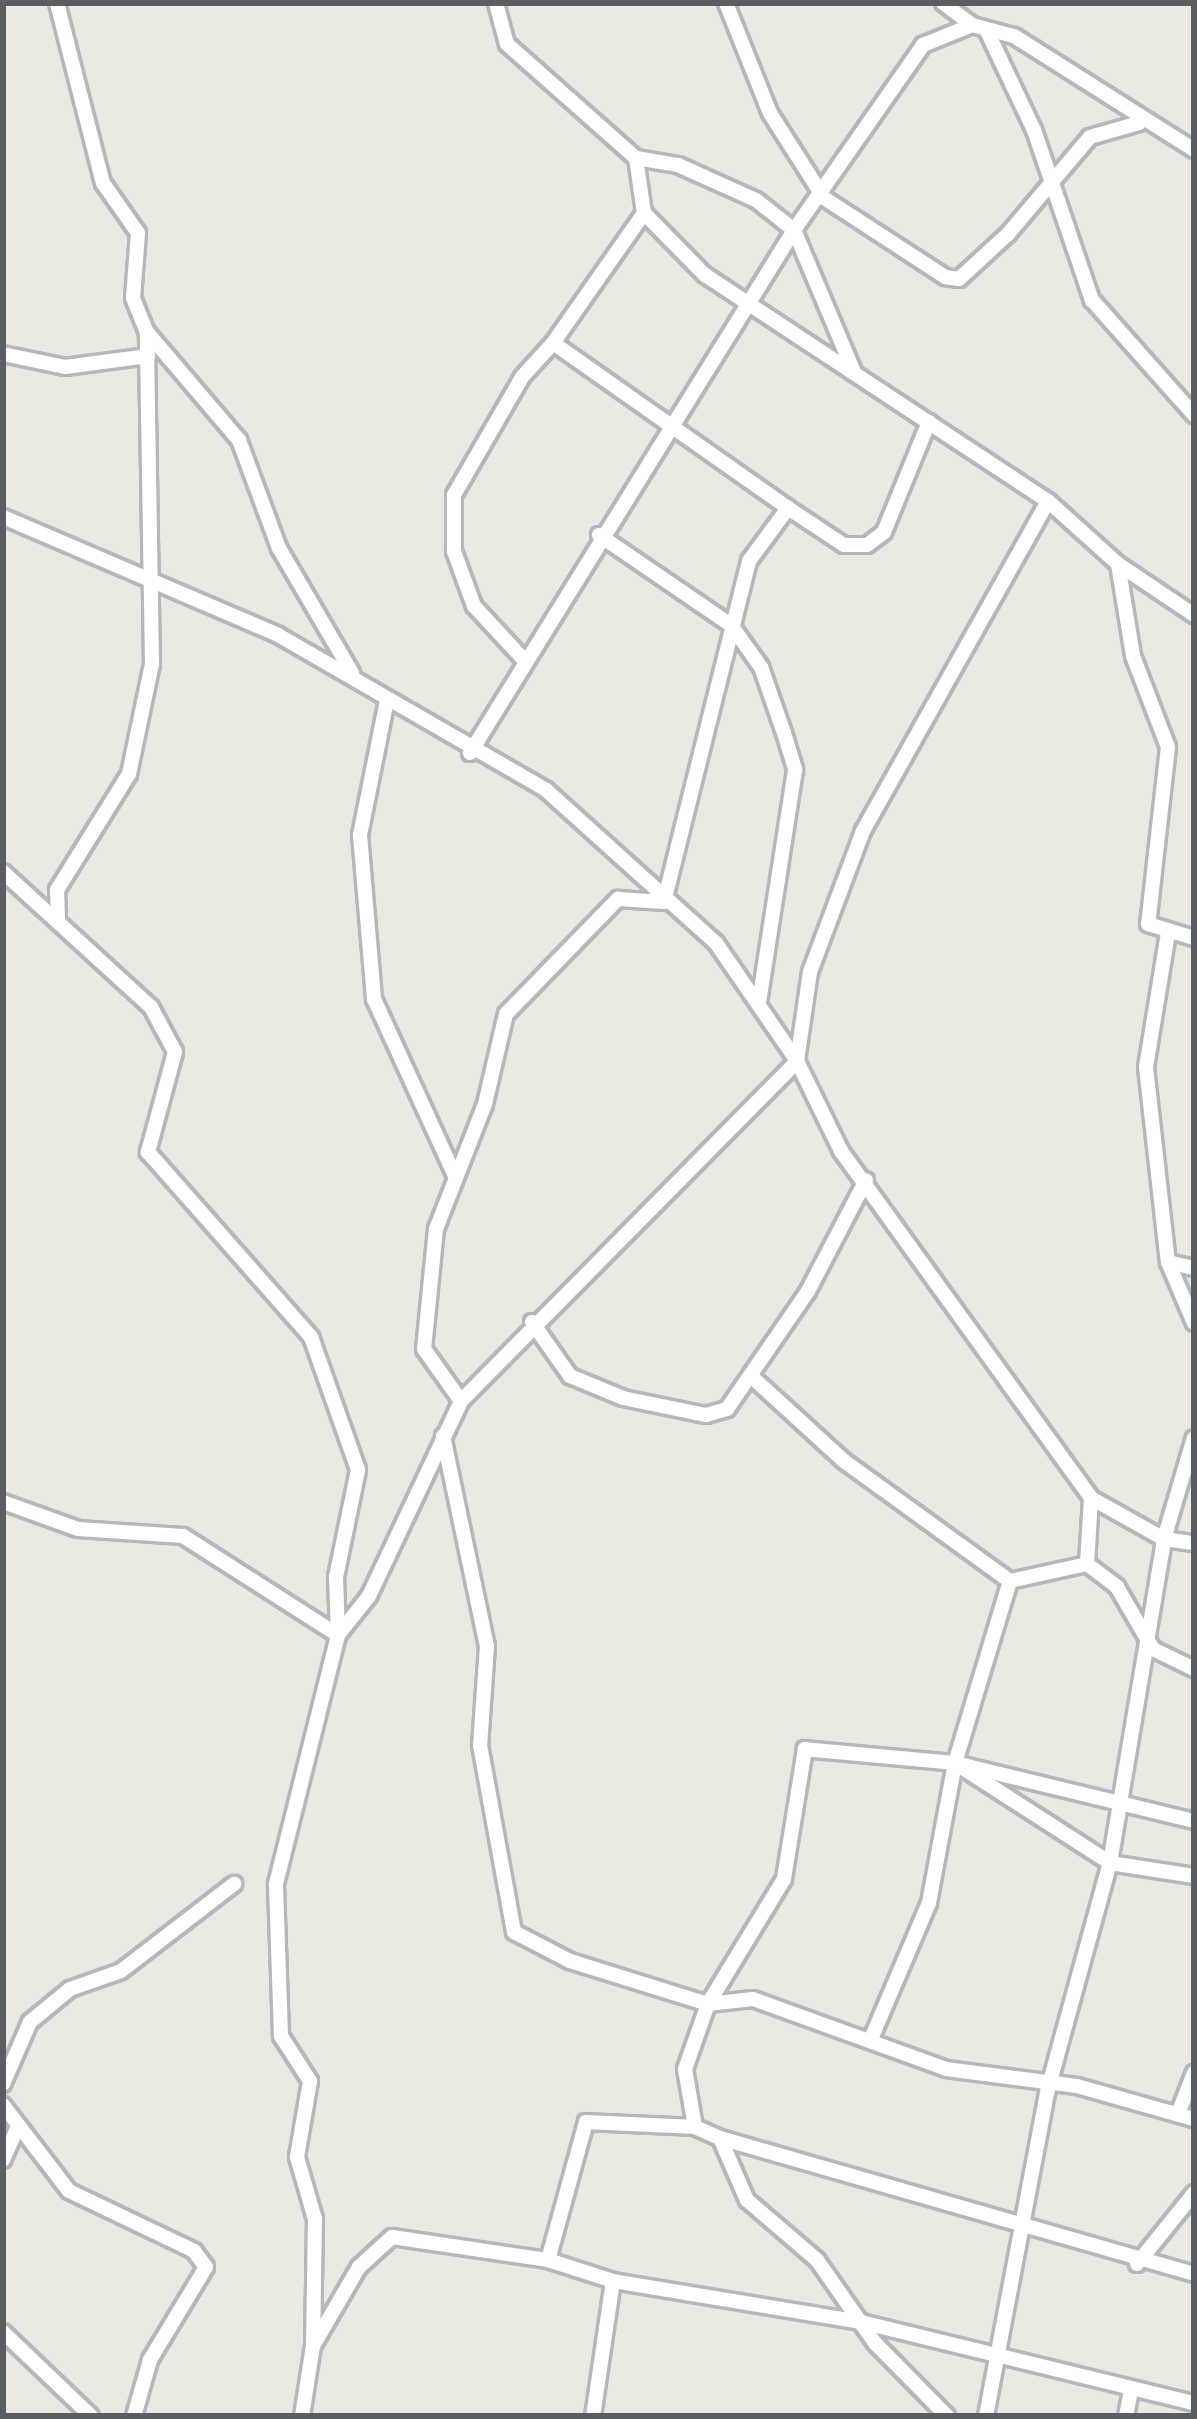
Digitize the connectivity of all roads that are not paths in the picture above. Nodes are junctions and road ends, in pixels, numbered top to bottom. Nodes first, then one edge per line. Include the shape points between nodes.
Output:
1 (57, 3) edge
2 (496, 3) edge
3 (725, 3) edge
4 (943, 3) edge
5 (979, 27) junction
6 (1139, 123) junction
7 (1194, 150) edge
8 (636, 158) junction
9 (1049, 188) junction
10 (824, 198) junction
11 (644, 214) junction
12 (794, 230) junction
13 (754, 305) junction
14 (147, 332) junction
15 (553, 343) junction
16 (3, 354) edge
17 (148, 356) junction
18 (856, 376) junction
19 (1194, 415) edge
20 (929, 422) junction
21 (670, 426) junction
22 (1048, 501) junction
23 (788, 508) junction
24 (3, 517) edge
25 (599, 535) junction
26 (1118, 564) junction
27 (158, 585) junction
28 (1194, 615) edge
29 (731, 625) junction
30 (526, 662) junction
31 (353, 675) junction
32 (387, 700) junction
33 (470, 753) junction
34 (3, 872) edge
35 (664, 902) junction
36 (58, 918) junction
37 (1168, 933) junction
38 (1194, 938) edge
39 (759, 1003) junction
40 (797, 1061) junction
41 (455, 1176) junction
42 (866, 1180) junction
43 (1168, 1262) junction
44 (1194, 1268) edge
45 (532, 1322) junction
46 (1194, 1323) edge
47 (752, 1377) junction
48 (460, 1401) junction
49 (443, 1436) junction
50 (1194, 1438) edge
51 (1090, 1498) junction
52 (3, 1502) edge
53 (1164, 1539) junction
54 (1194, 1544) edge
55 (1087, 1564) junction
56 (1010, 1581) junction
57 (338, 1634) junction
58 (1153, 1649) junction
59 (1194, 1669) edge
60 (956, 1763) junction
61 (1119, 1802) junction
62 (1194, 1821) edge
63 (1110, 1863) junction
64 (1194, 1876) edge
65 (234, 1884) dead end
66 (708, 2004) junction
67 (871, 2038) junction
68 (1194, 2073) edge
69 (3, 2084) edge
70 (1048, 2089) junction
71 (3, 2105) edge
72 (1179, 2111) junction
73 (1194, 2119) edge
74 (18, 2127) junction
75 (695, 2127) junction
76 (720, 2138) junction
77 (3, 2160) edge
78 (1194, 2193) edge
79 (1022, 2227) junction
80 (548, 2260) junction
81 (1137, 2264) junction
82 (1194, 2274) edge
83 (613, 2281) junction
84 (861, 2322) junction
85 (3, 2332) edge
86 (313, 2346) junction
87 (1001, 2363) junction
88 (1131, 2391) junction
89 (1194, 2403) edge
90 (91, 2416) edge
91 (134, 2416) edge
92 (302, 2416) edge
93 (593, 2416) edge
94 (947, 2416) edge
95 (986, 2416) edge
96 (1126, 2416) edge

1 - 14 street via 103,183 138,233 133,298
2 - 8 street via 507,44
3 - 10 street via 770,113
4 - 5 street
5 - 6 street via 1056,57
5 - 9 street
5 - 10 street via 922,46
6 - 7 street
6 - 9 street via 1090,137
8 - 11 street
8 - 12 street via 756,200
9 - 10 street via 959,279
9 - 19 street via 1092,300
10 - 12 street
11 - 13 street via 705,275
11 - 15 street
12 - 13 street
12 - 18 street
13 - 18 street
13 - 21 street
14 - 17 street
14 - 31 street via 239,440 279,548
15 - 21 street
15 - 30 street via 522,376 454,495 454,551 474,607
16 - 17 street via 65,367
17 - 27 street via 142,452
18 - 20 street
20 - 22 street
20 - 23 street via 884,532 867,545 844,545
21 - 23 street
21 - 25 street
22 - 26 street
22 - 40 street via 863,831 810,972
23 - 29 street via 749,561
24 - 27 street
25 - 29 street
25 - 30 street
26 - 28 street
26 - 37 street via 1133,656 1168,746 1148,925
27 - 31 street
27 - 36 street via 129,774 57,890
29 - 35 street
29 - 39 street via 761,667 795,770
30 - 33 street
31 - 32 street
32 - 33 street
32 - 41 street via 360,835 374,999
33 - 35 street via 545,790
34 - 36 street
35 - 39 street via 716,943
35 - 41 street via 618,899 506,1013
36 - 57 street via 151,1007 175,1052 148,1152 310,1337 358,1470 336,1577
37 - 38 street
37 - 43 street via 1146,1067
39 - 40 street
40 - 42 street
40 - 45 street
41 - 48 street via 436,1229 424,1349
42 - 47 street
42 - 51 street
43 - 44 street
43 - 46 street
45 - 47 street via 570,1376 623,1398 706,1415 727,1409
45 - 48 street
47 - 56 street via 844,1461
48 - 49 street
49 - 57 street via 369,1596
49 - 66 street via 488,1646 480,1745 514,1932 570,1961
50 - 53 street
51 - 53 street
51 - 55 street
52 - 57 street via 78,1529 183,1536
53 - 54 street
53 - 58 street
55 - 56 street
55 - 58 street via 1118,1587
56 - 60 street
57 - 86 street via 276,1884 281,2036 310,2081 297,2157 315,2218
58 - 59 street
58 - 61 street
60 - 61 street
60 - 63 street
60 - 66 street via 805,1749 784,1880
60 - 67 street via 929,1903
61 - 62 street
61 - 63 street
63 - 64 street
63 - 70 street
65 - 69 street via 121,1971 70,1989 30,2022
66 - 67 street via 753,1999
66 - 75 street via 685,2069
67 - 70 street via 946,2069
68 - 72 street
70 - 72 street via 1077,2086
70 - 79 street
71 - 74 street
72 - 73 street
74 - 77 street
74 - 91 street via 69,2191 194,2252 206,2267 150,2360
75 - 76 street
75 - 80 street via 586,2122
76 - 79 street
76 - 84 street via 747,2200 817,2260
78 - 81 street
79 - 81 street
79 - 87 street
80 - 83 street
80 - 86 street via 392,2237 359,2267
81 - 82 street
83 - 84 street
83 - 93 street
84 - 87 street
84 - 94 street
85 - 90 street
86 - 92 street
87 - 88 street
87 - 95 street
88 - 89 street
88 - 96 street

